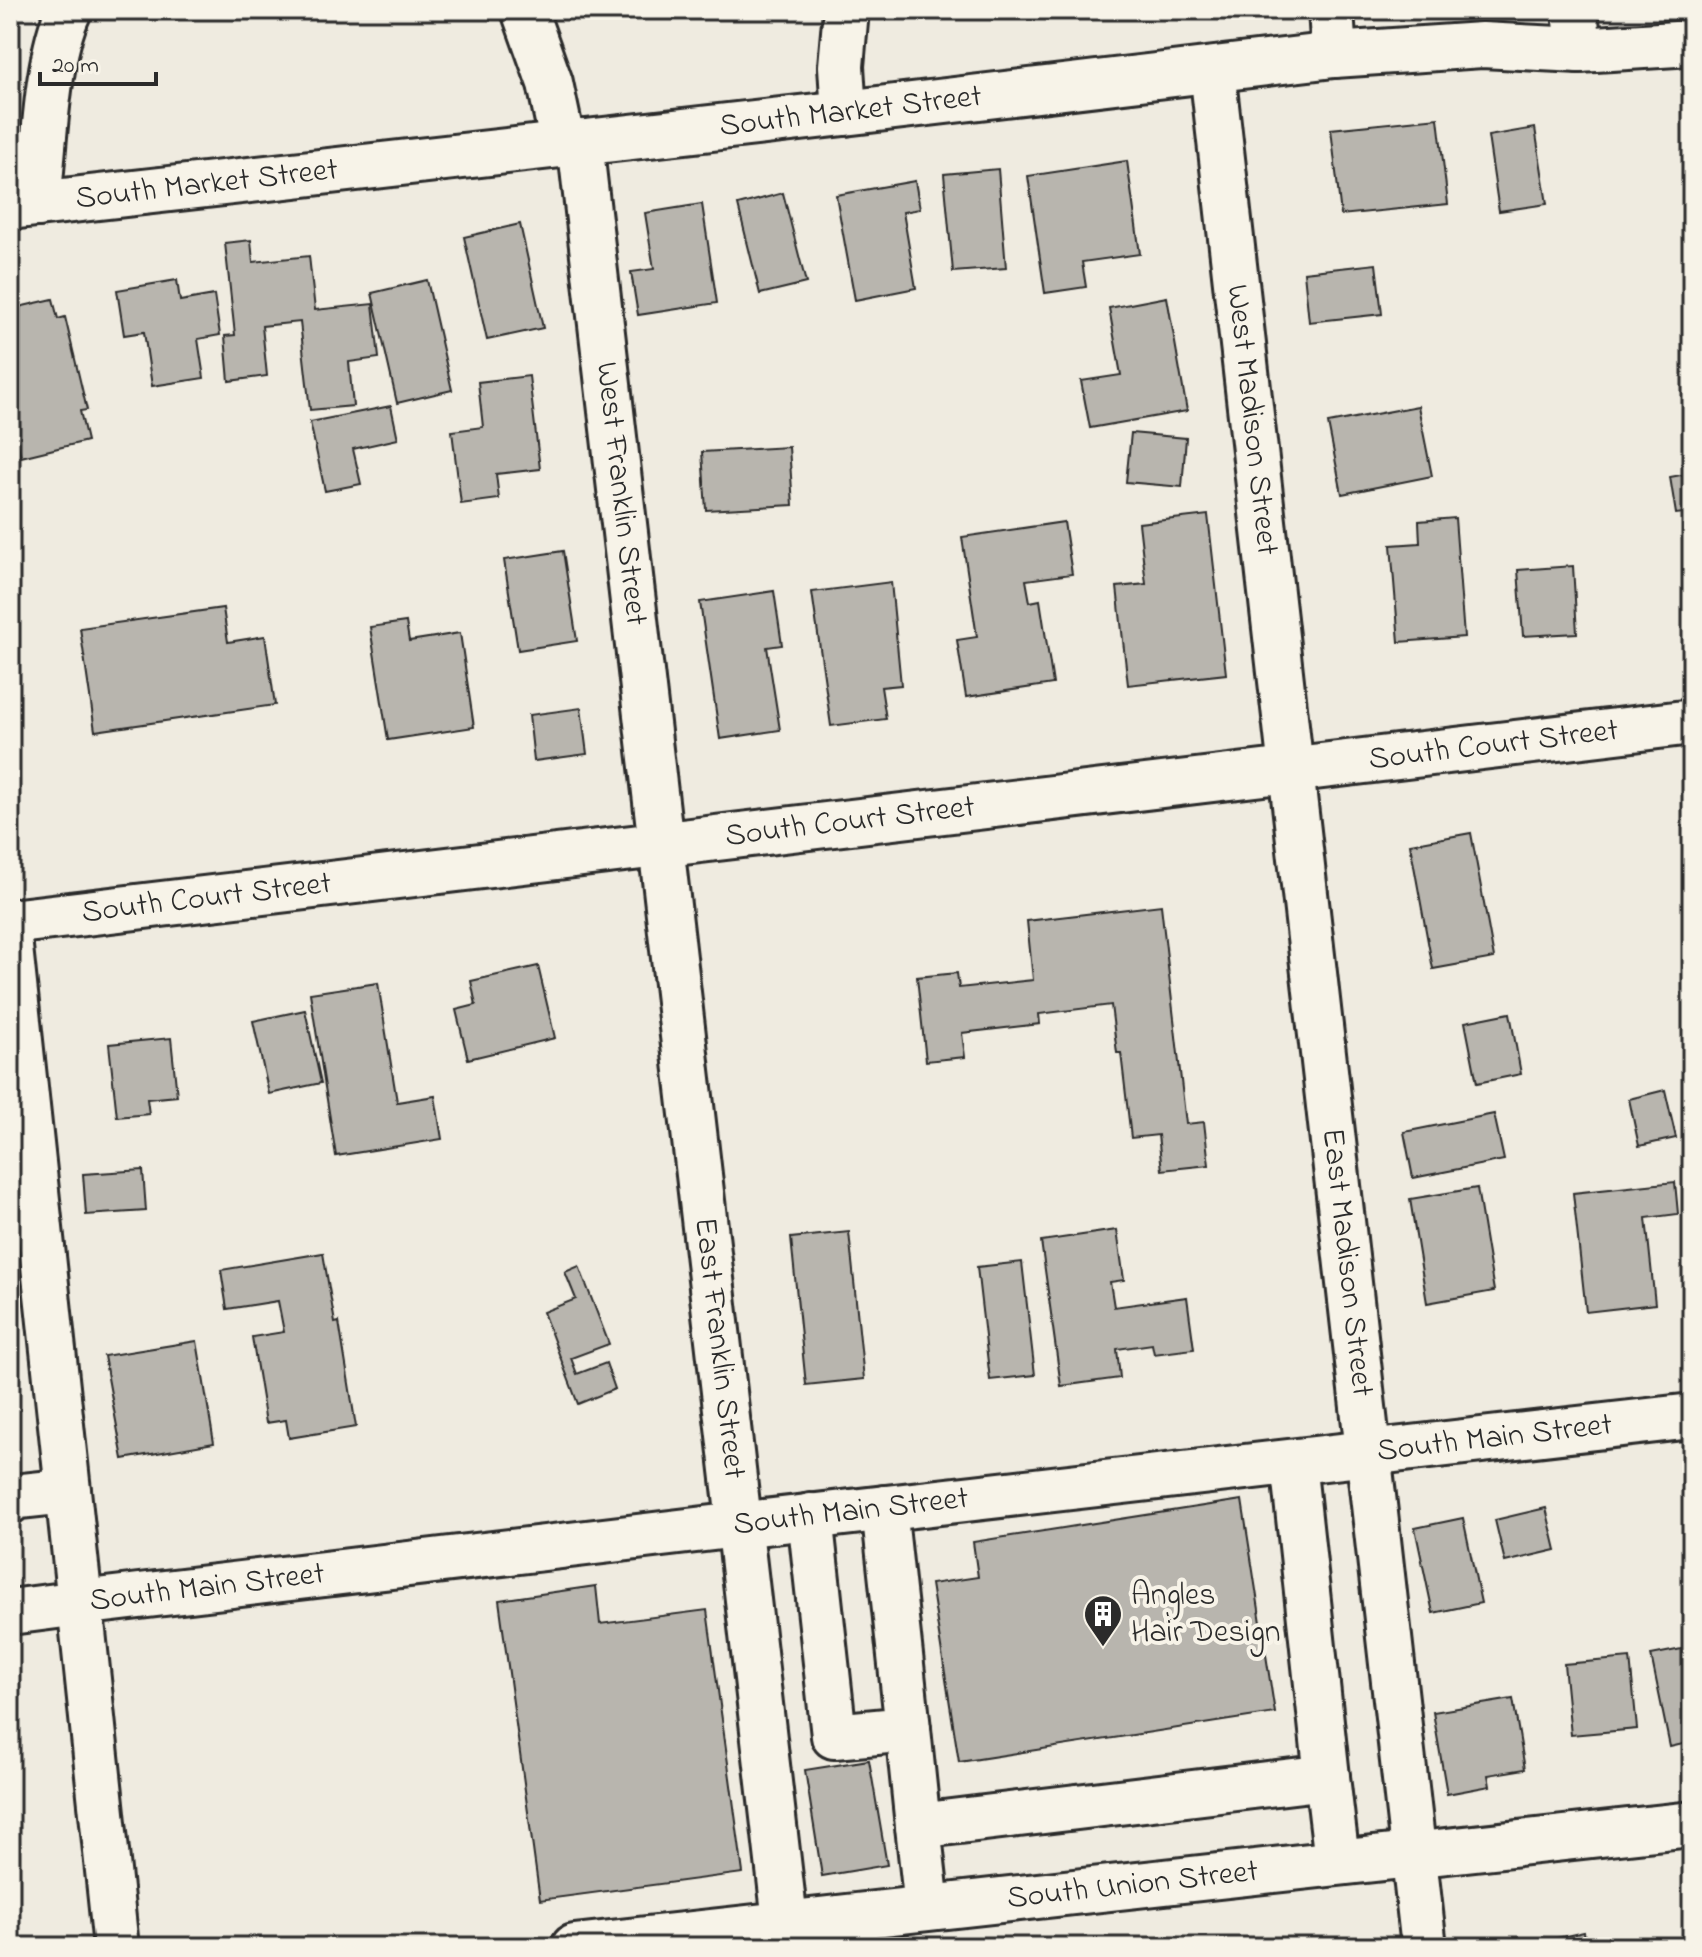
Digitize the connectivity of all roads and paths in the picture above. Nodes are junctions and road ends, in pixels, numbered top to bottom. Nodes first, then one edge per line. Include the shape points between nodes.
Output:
1 (69, 10) edge
2 (524, 10) edge
3 (846, 10) edge
4 (1331, 10) edge
5 (1577, 30) edge
6 (1692, 43) edge
7 (1334, 55) junction
8 (1212, 70) junction
9 (844, 113) junction
10 (571, 143) junction
11 (24, 206) edge
12 (1692, 722) edge
13 (1291, 769) junction
14 (659, 845) junction
15 (10, 922) edge
16 (10, 947) edge
17 (1692, 1416) edge
18 (1368, 1453) junction
19 (1293, 1462) junction
20 (68, 1491) junction
21 (10, 1501) edge
22 (884, 1508) junction
23 (810, 1516) junction
24 (738, 1525) junction
25 (80, 1603) junction
26 (10, 1612) edge
27 (908, 1729) junction
28 (834, 1736) junction
29 (764, 1745) junction
30 (1327, 1777) junction
31 (1692, 1824) edge
32 (918, 1826) junction
33 (1414, 1853) junction
34 (1337, 1861) junction
35 (927, 1907) junction
36 (786, 1935) edge
37 (116, 1947) edge
38 (574, 1947) edge
39 (1424, 1947) edge

1 - 11 street
2 - 10 street, West Franklin Street
3 - 9 street
4 - 7 street
5 - 6 street, South Market Street
5 - 7 street, South Market Street via 1482,45
7 - 8 street, South Market Street
8 - 9 street, South Market Street
8 - 13 street, West Madison Street
9 - 10 street, South Market Street
10 - 11 street, South Market Street
10 - 14 street, West Franklin Street
12 - 13 street, South Court Street
13 - 14 street, South Court Street
13 - 18 street, East Madison Street
14 - 15 street, South Court Street
14 - 24 street, East Franklin Street
16 - 20 street
17 - 18 street, South Main Street
18 - 19 street, South Main Street
18 - 33 street, East Madison Street
19 - 22 street, South Main Street
19 - 30 street
20 - 21 street
20 - 25 street
22 - 23 street, South Main Street
22 - 27 street
23 - 24 street, South Main Street
23 - 28 street
24 - 25 street, South Main Street
24 - 29 street, East Franklin Street
25 - 26 street, South Main Street
25 - 37 street
27 - 28 street
27 - 32 street
28 - 29 street
29 - 36 street, East Franklin Street
30 - 32 street
30 - 34 street
31 - 33 street, South Union Street
32 - 35 street
33 - 34 street, South Union Street
33 - 39 street, East Madison Street
34 - 35 street, South Union Street
35 - 36 street, South Union Street
36 - 38 street, South Union Street

